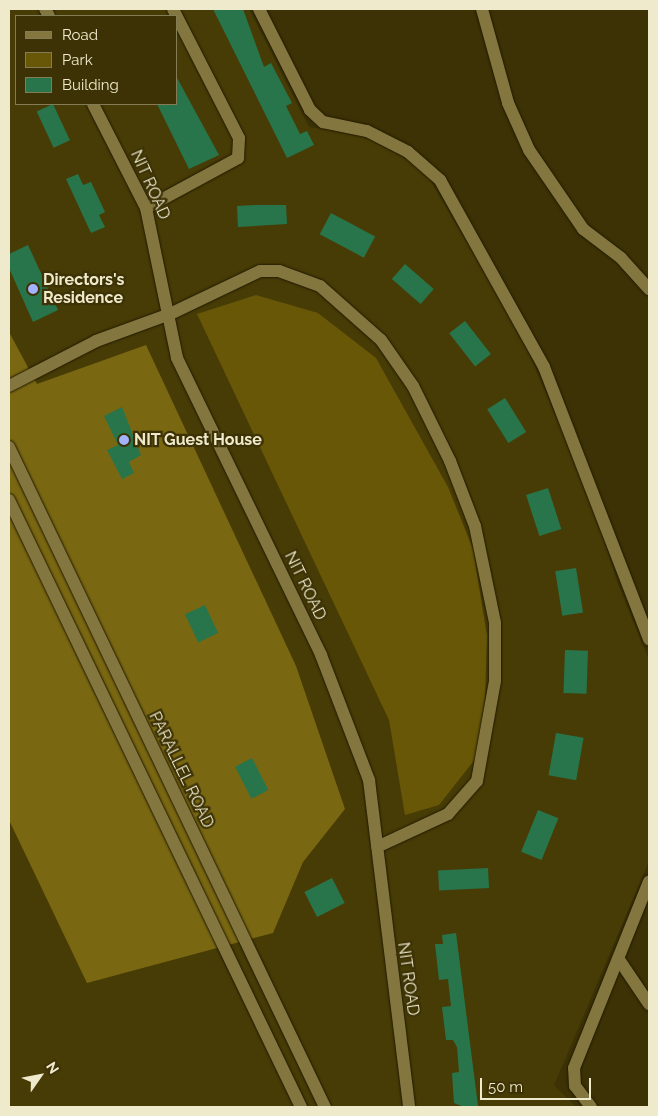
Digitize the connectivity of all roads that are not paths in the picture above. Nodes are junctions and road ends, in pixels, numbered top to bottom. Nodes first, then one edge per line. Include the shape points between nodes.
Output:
1 (259, 9) edge
2 (482, 9) edge
3 (178, 19) edge
4 (94, 105) edge
5 (146, 208) junction
6 (649, 289) edge
7 (170, 314) junction
8 (9, 386) edge
9 (9, 447) edge
10 (9, 500) edge
11 (649, 639) edge
12 (378, 847) junction
13 (649, 882) edge
14 (620, 961) junction
15 (649, 1004) edge
16 (301, 1107) edge
17 (325, 1107) edge
18 (409, 1107) edge
19 (591, 1107) edge

1 - 11 street via 310,110 323,122 367,131 408,152 440,180 544,367
2 - 6 street via 508,103 529,150 583,229 620,258
3 - 5 street via 239,138 238,158
4 - 5 street, NIT ROAD
5 - 7 street, NIT ROAD
7 - 8 street via 96,341
7 - 12 street, NIT ROAD via 177,358 348,719 368,780
7 - 12 street via 260,271 279,271 320,286 381,340 413,386 450,461 475,526 495,623 495,681 486,747 477,781 465,800 448,814
9 - 17 street, PARALLEL ROAD
10 - 16 street
12 - 18 street, NIT ROAD
13 - 14 street
14 - 15 street
14 - 19 street via 574,1068 575,1086

